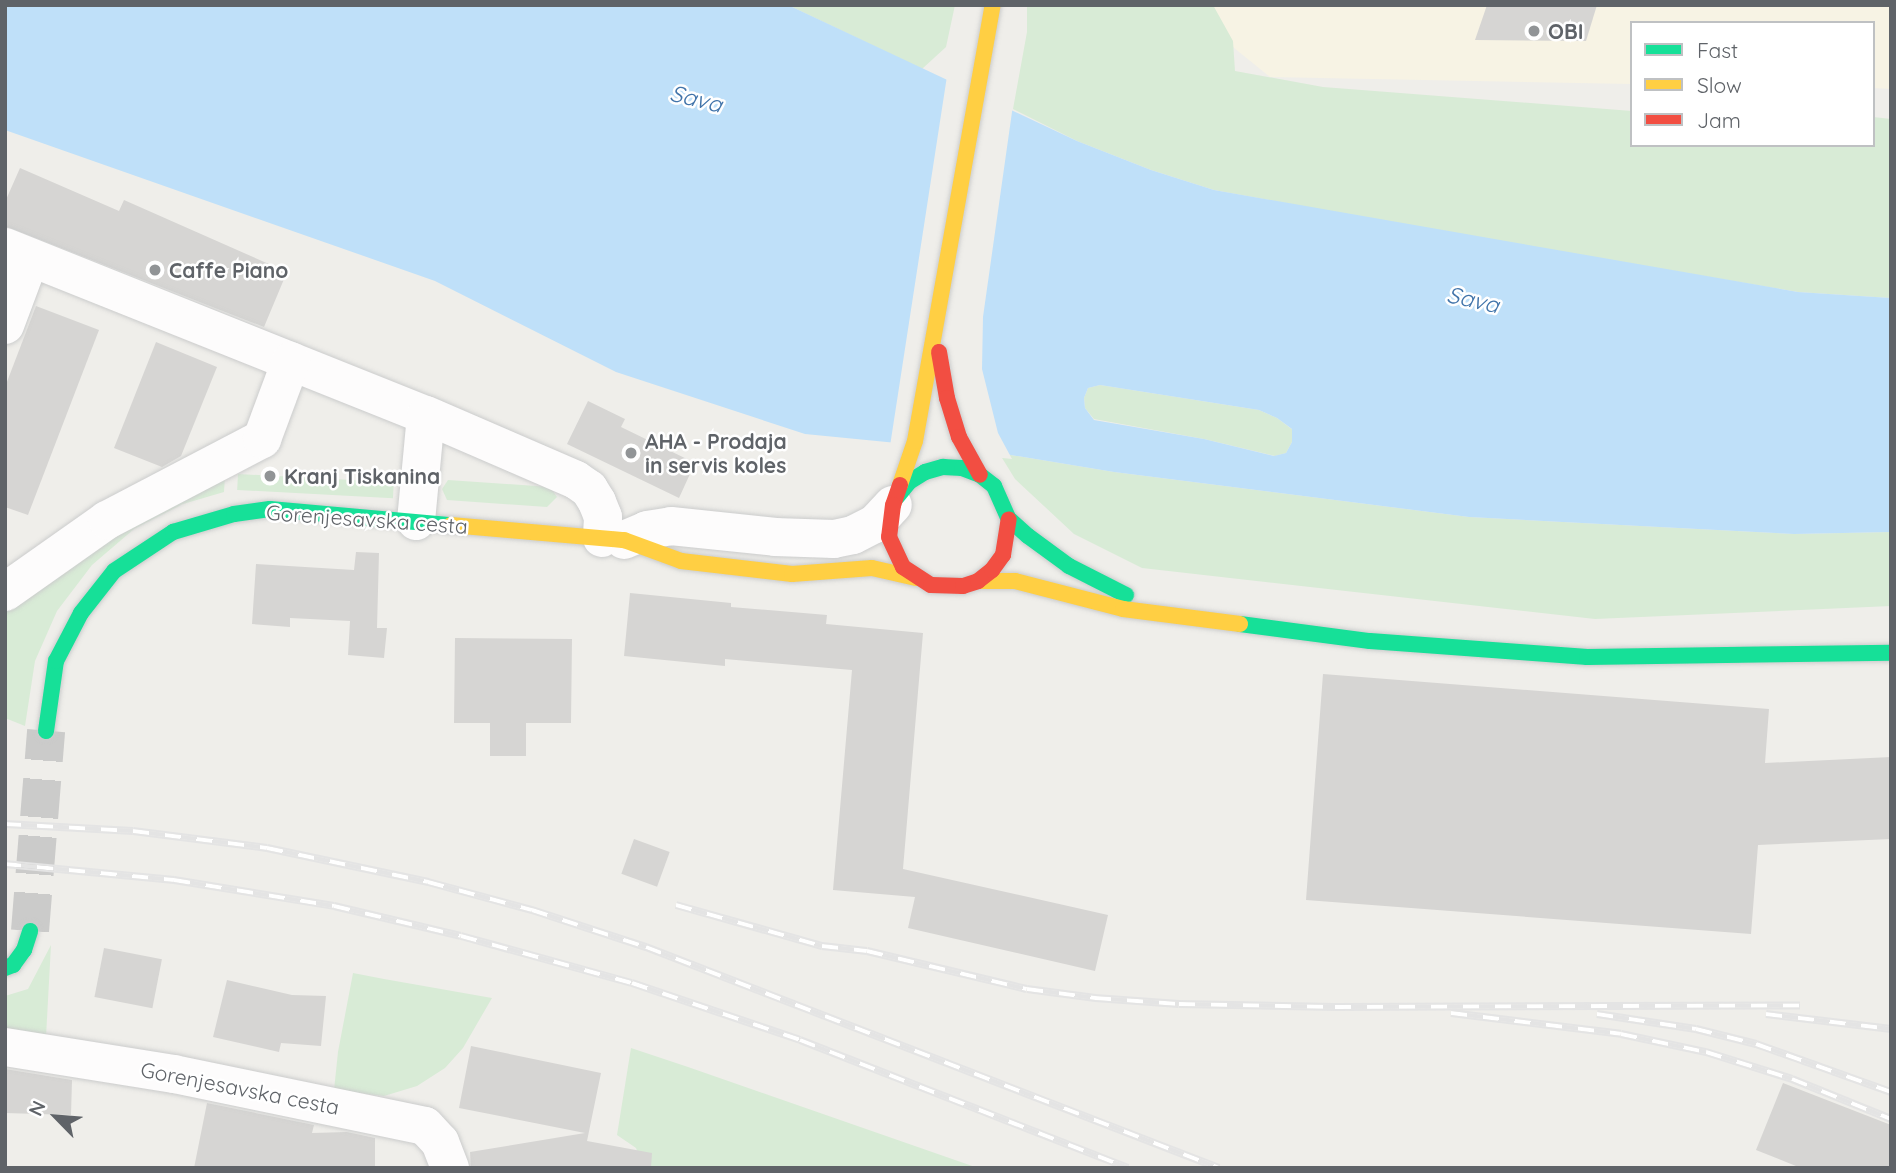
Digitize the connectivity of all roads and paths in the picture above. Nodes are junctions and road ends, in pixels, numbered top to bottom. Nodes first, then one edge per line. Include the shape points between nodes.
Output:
1 (993, 5) edge
2 (18, 253) edge
3 (935, 322) junction
4 (5, 325) edge
5 (291, 361) junction
6 (426, 415) junction
7 (979, 475) junction
8 (893, 513) junction
9 (1009, 519) junction
10 (416, 521) junction
11 (613, 539) junction
12 (916, 578) junction
13 (978, 580) junction
14 (5, 592) edge
15 (1160, 612) junction
16 (1891, 653) edge
17 (46, 731) tunnel mouth
18 (30, 931) tunnel mouth
19 (5, 968) edge
20 (5, 1046) edge
21 (450, 1168) edge

1 - 3 main road
2 - 4 street
2 - 5 street
3 - 7 main road via 947,398 959,438
3 - 8 main road via 915,441
5 - 6 street
5 - 14 street via 262,439 107,520
6 - 10 street
6 - 11 street via 576,480 589,489
7 - 8 main road via 962,468 925,472 909,482
7 - 9 main road via 994,486
8 - 11 street, Gorenjesavska cesta via 853,535 815,540 671,526
8 - 12 main road via 903,567
9 - 13 main road via 1003,555
9 - 15 main road via 1069,566
10 - 11 main road, Gorenjesavska cesta
10 - 17 main road, Gorenjesavska cesta via 270,509 173,532 114,571 81,613 56,661
11 - 12 main road, Gorenjesavska cesta via 681,561 792,574 872,568
12 - 13 main road via 947,588
13 - 15 main road via 1015,581 1093,603
15 - 16 main road via 1370,641 1587,657
18 - 19 main road via 24,950
20 - 21 street, Gorenjesavska cesta via 187,1076 425,1126 440,1142

